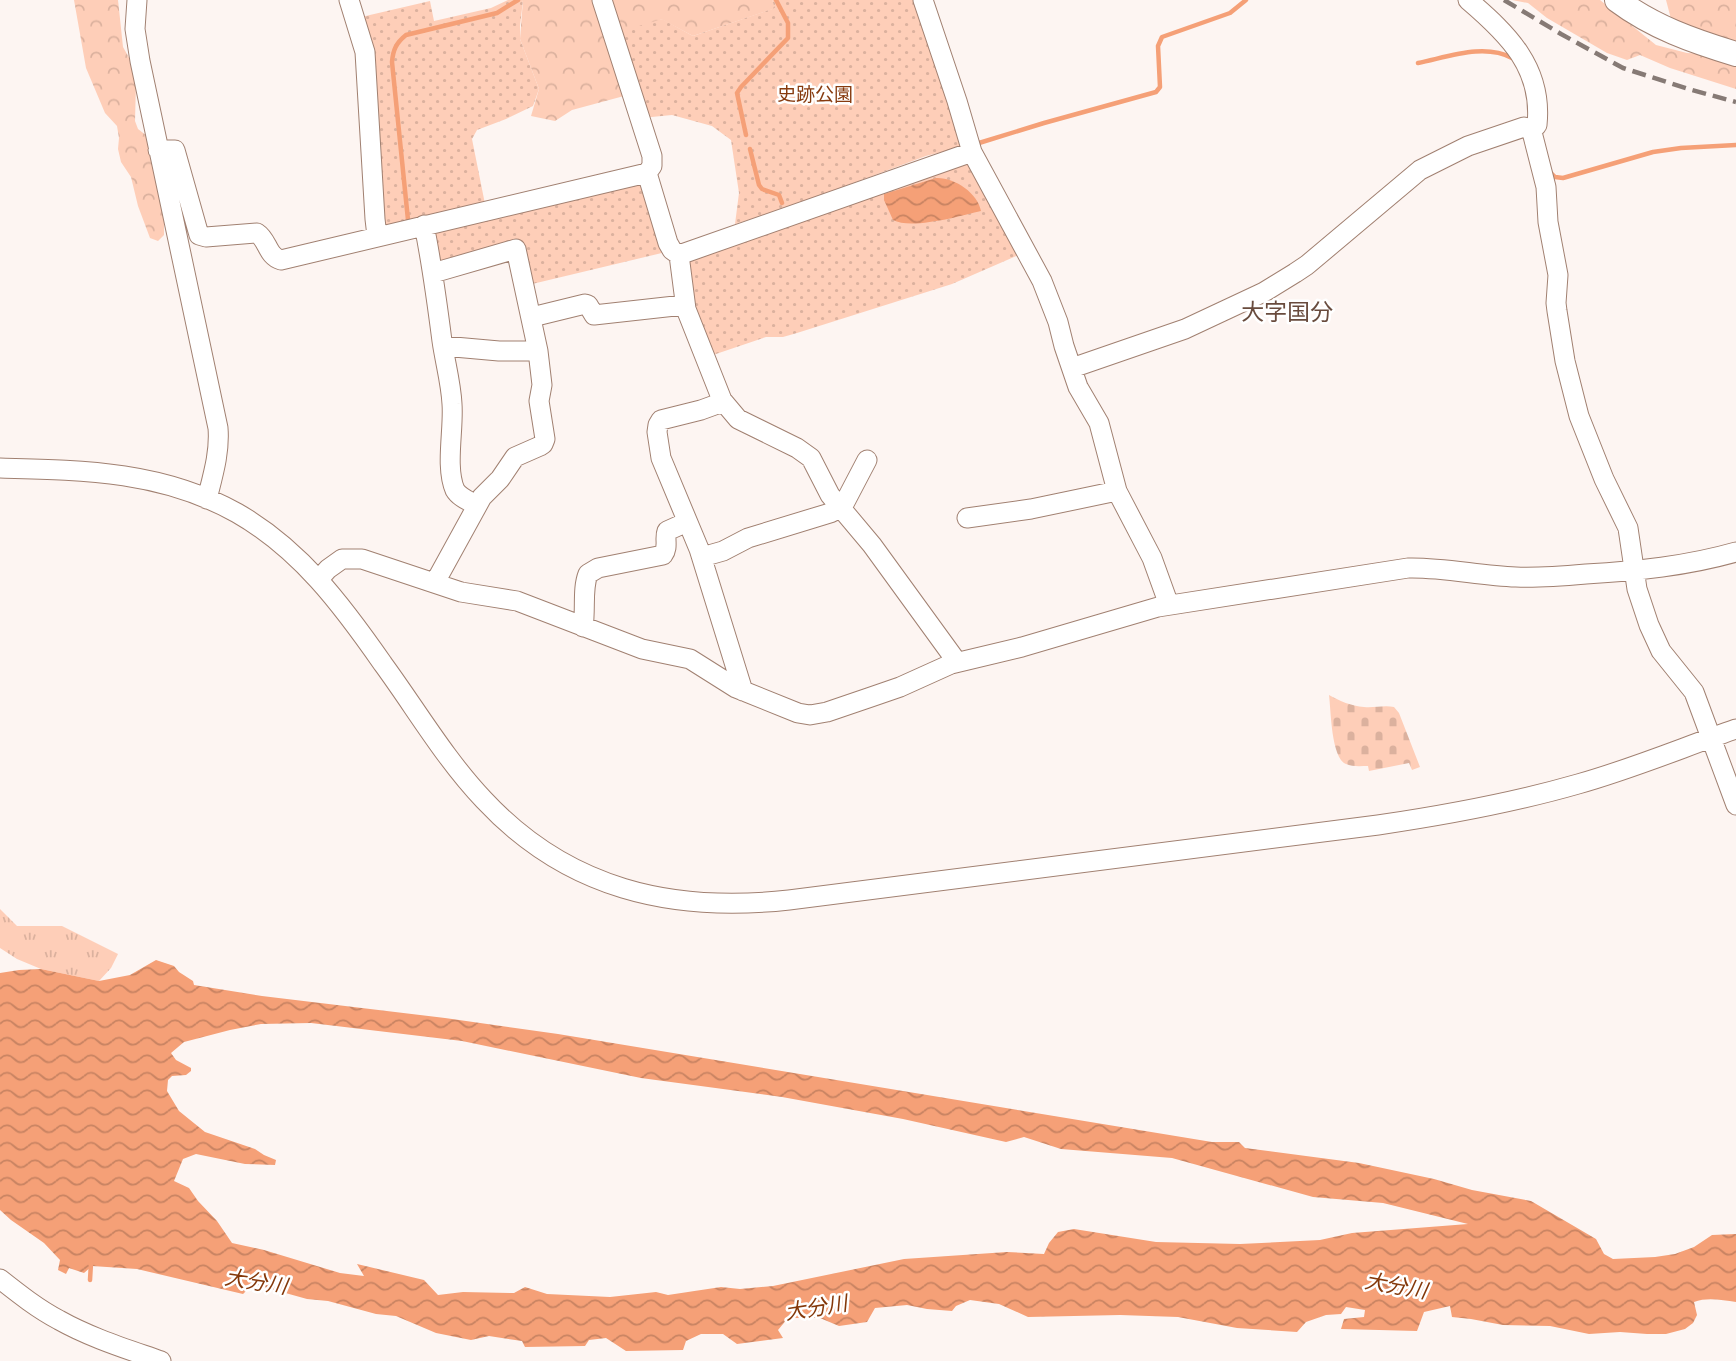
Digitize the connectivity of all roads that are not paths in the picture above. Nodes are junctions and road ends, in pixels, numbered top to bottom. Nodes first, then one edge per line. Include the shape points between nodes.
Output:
1 (137, 0) edge
2 (349, 0) edge
3 (602, 0) edge
4 (923, 0) edge
5 (1468, 0) edge
6 (1617, 0) edge
7 (1736, 54) edge
8 (1532, 130) junction
9 (158, 150) junction
10 (972, 152) junction
11 (647, 173) junction
12 (424, 225) junction
13 (377, 236) junction
14 (679, 255) junction
15 (433, 273) junction
16 (684, 305) junction
17 (532, 317) junction
18 (443, 346) junction
19 (538, 351) junction
20 (1072, 368) junction
21 (723, 402) junction
22 (867, 460) dead end
23 (0, 468) edge
24 (1116, 491) junction
25 (207, 499) junction
26 (476, 505) junction
27 (840, 508) junction
28 (967, 518) dead end
29 (687, 522) junction
30 (1736, 552) edge
31 (702, 557) junction
32 (1634, 571) junction
33 (438, 577) dead end
34 (319, 579) junction
35 (1169, 605) junction
36 (583, 626) junction
37 (957, 663) junction
38 (743, 691) junction
39 (1736, 729) edge
40 (1710, 738) junction
41 (1736, 805) edge
42 (0, 1279) edge
43 (161, 1361) edge

1 - 9 street via 137,45
2 - 13 street via 365,52
3 - 11 street via 652,156
4 - 10 street
5 - 8 street via 1500,29 1527,63 1538,112
6 - 7 main road via 1672,32
8 - 20 street via 1524,127 1483,141 1420,170 1301,269 1264,292 1173,334
8 - 32 street via 1546,187 1558,275 1556,303 1569,377 1591,448 1628,528
9 - 13 street via 174,149 202,236 257,233 281,260
9 - 25 street via 218,428 218,455
10 - 14 street
10 - 20 street via 1042,281
11 - 12 street
11 - 14 street via 668,243
12 - 13 street
12 - 15 street
14 - 16 street
15 - 17 street via 516,249
15 - 18 street
16 - 17 street via 592,314 585,304
16 - 21 street
17 - 19 street
18 - 19 street
18 - 26 street via 452,404 454,486 460,496
19 - 26 street via 544,441 515,457
20 - 24 street via 1099,423
21 - 27 street via 745,423 808,456
21 - 29 street via 661,420 658,425 661,458
22 - 27 street
23 - 25 street via 110,473 162,483
24 - 28 street
24 - 35 street via 1152,558
25 - 34 street via 272,537
26 - 33 street
27 - 31 street
27 - 37 street
29 - 31 street
29 - 36 street via 667,531 663,555 588,574
30 - 32 street
31 - 38 street
32 - 35 street via 1516,577 1408,568
32 - 40 street via 1656,642 1694,692
34 - 36 street via 342,559 362,559 461,592 517,601
34 - 40 street via 460,772 498,814 581,873 627,891 680,901 771,902 1457,813 1581,783
35 - 37 street
36 - 38 street via 642,649 690,659
37 - 38 street via 817,714 797,713
39 - 40 street
40 - 41 street
42 - 43 street via 66,1324

